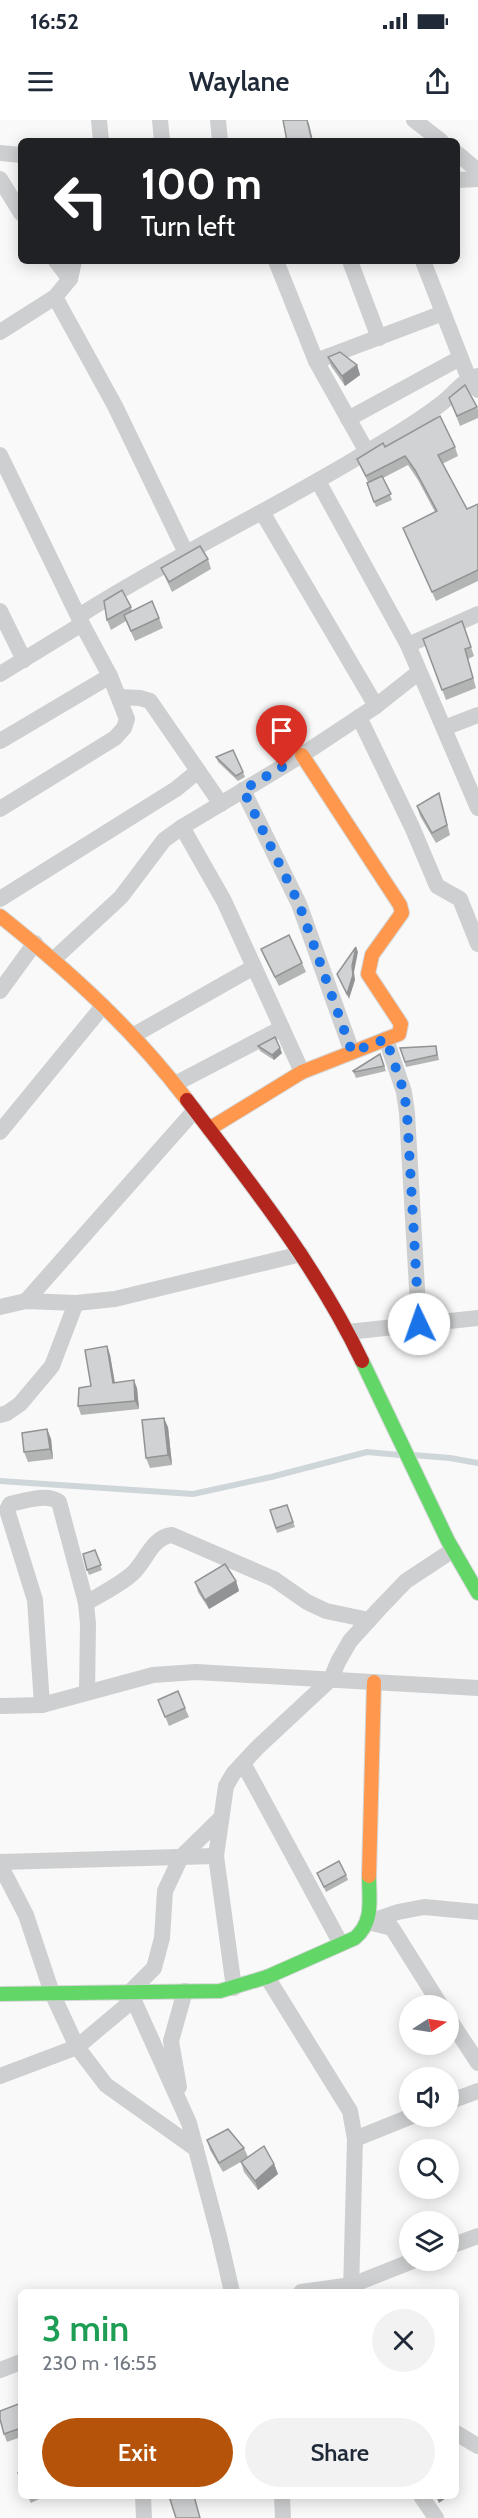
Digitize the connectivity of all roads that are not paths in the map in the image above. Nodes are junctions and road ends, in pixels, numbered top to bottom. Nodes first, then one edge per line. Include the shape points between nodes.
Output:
1 (99, 120) edge
2 (160, 120) edge
3 (218, 120) edge
4 (414, 120) edge
5 (101, 138) edge
6 (162, 138) edge
7 (220, 138) edge
8 (437, 138) edge
9 (0, 153) edge
10 (18, 155) edge
11 (460, 156) edge
12 (478, 171) edge
13 (0, 179) edge
14 (478, 179) edge
15 (460, 180) edge
16 (18, 208) edge
17 (59, 264) edge
18 (73, 264) edge
19 (277, 264) edge
20 (351, 264) edge
21 (424, 264) edge
22 (70, 279) junction
23 (55, 297) junction
24 (443, 314) junction
25 (0, 332) edge
26 (379, 338) junction
27 (460, 358) junction
28 (316, 361) junction
29 (475, 382) edge
30 (348, 419) junction
31 (366, 452) junction
32 (0, 454) edge
33 (318, 481) junction
34 (262, 512) junction
35 (186, 553) junction
36 (0, 611) edge
37 (478, 614) edge
38 (80, 620) junction
39 (408, 645) junction
40 (24, 660) junction
41 (419, 672) junction
42 (0, 675) edge
43 (110, 676) junction
44 (119, 697) junction
45 (376, 706) junction
46 (478, 715) edge
47 (359, 717) junction
48 (444, 728) junction
49 (0, 741) edge
50 (302, 755) junction
51 (198, 771) junction
52 (243, 790) junction
53 (220, 804) junction
54 (478, 808) edge
55 (0, 809) edge
56 (182, 827) junction
57 (0, 900) edge
58 (0, 916) edge
59 (34, 944) junction
60 (478, 944) edge
61 (54, 959) junction
62 (254, 967) junction
63 (0, 991) edge
64 (103, 1006) junction
65 (282, 1028) junction
66 (134, 1035) junction
67 (386, 1039) junction
68 (352, 1052) junction
69 (302, 1072) junction
70 (175, 1084) junction
71 (195, 1110) junction
72 (209, 1130) junction
73 (0, 1132) edge
74 (301, 1254) junction
75 (26, 1301) junction
76 (76, 1303) junction
77 (0, 1307) edge
78 (478, 1318) edge
79 (419, 1324) junction
80 (348, 1332) junction
81 (0, 1414) edge
82 (453, 1550) junction
83 (478, 1593) edge
84 (86, 1603) junction
85 (369, 1620) junction
86 (331, 1679) junction
87 (374, 1682) junction
88 (478, 1688) edge
89 (87, 1692) junction
90 (42, 1705) junction
91 (0, 1706) edge
92 (243, 1763) junction
93 (221, 1818) junction
94 (216, 1856) junction
95 (182, 1857) junction
96 (0, 1863) edge
97 (478, 1912) edge
98 (368, 1922) junction
99 (341, 1944) junction
100 (267, 1977) junction
101 (234, 1988) junction
102 (185, 1991) junction
103 (130, 1992) junction
104 (52, 1993) junction
105 (0, 1994) edge
106 (434, 1995) edge
107 (459, 2034) edge
108 (77, 2047) junction
109 (478, 2063) edge
110 (0, 2076) edge
111 (478, 2091) edge
112 (459, 2098) edge
113 (183, 2110) junction
114 (399, 2121) edge
115 (355, 2139) junction
116 (196, 2149) junction
117 (478, 2236) edge
118 (459, 2243) edge
119 (399, 2267) edge
120 (231, 2289) edge
121 (351, 2289) edge
122 (18, 2363) edge
123 (0, 2370) edge
124 (459, 2435) edge
125 (478, 2446) edge
126 (143, 2499) edge
127 (282, 2499) edge
128 (423, 2499) edge
129 (144, 2518) edge
130 (283, 2518) edge
131 (436, 2518) edge

1 - 5 street
2 - 6 street
3 - 7 street
4 - 8 street
9 - 10 street
11 - 12 street
13 - 16 street
14 - 15 street
17 - 22 street
18 - 22 street
19 - 28 street
20 - 26 street
21 - 24 street
22 - 23 street
23 - 25 street
23 - 35 street via 115,406
24 - 26 street
24 - 27 street
26 - 28 street
27 - 29 street
27 - 30 street
28 - 30 street
29 - 31 street
30 - 31 street
31 - 33 street
32 - 38 street
33 - 34 street
33 - 39 street
34 - 35 street
34 - 45 street
35 - 38 street
36 - 40 street
37 - 39 street
38 - 40 street
38 - 43 street
39 - 41 street
40 - 42 street
41 - 45 street
41 - 48 street
43 - 44 street
43 - 49 street
44 - 51 street via 150,701
44 - 55 street via 127,719 115,738
45 - 47 street
46 - 48 street
47 - 50 street
47 - 60 street via 437,886 460,899
48 - 54 street
50 - 52 street
50 - 67 street via 400,905 402,914 398,922 369,964 368,974 401,1024 399,1034
51 - 53 street
51 - 57 street via 176,789
52 - 53 street
52 - 68 street via 299,904
53 - 56 street
56 - 61 street via 152,853 121,897
56 - 62 street via 224,901
58 - 59 street
59 - 61 street
59 - 63 street
61 - 64 street
62 - 65 street
62 - 66 street
64 - 66 street
64 - 73 street
65 - 69 street
65 - 70 street
66 - 70 street
67 - 68 street
67 - 79 street via 407,1113
68 - 69 street
69 - 72 street
70 - 71 street
71 - 72 street
71 - 75 street
72 - 74 street
74 - 76 street via 115,1299
74 - 80 street
75 - 76 street
75 - 77 street
76 - 81 street via 52,1366 20,1404
78 - 79 street
79 - 80 street
80 - 82 street
82 - 83 street
82 - 85 street via 406,1581
84 - 85 street via 134,1572 159,1540 172,1534 274,1579 326,1611
84 - 89 street
84 - 90 street via 59,1502 37,1499 10,1504 7,1510 35,1600
85 - 86 street via 350,1641
86 - 87 street
86 - 89 street via 196,1672 153,1675
86 - 92 street
87 - 88 street
87 - 98 street
89 - 90 street
90 - 91 street
92 - 93 street via 226,1786
92 - 99 street
93 - 94 street
93 - 95 street
94 - 95 street
94 - 101 street
95 - 96 street
95 - 103 street via 165,1891 162,1938 154,1968
96 - 104 street via 26,1915
97 - 98 street via 424,1907
98 - 99 street via 355,1938
98 - 106 street via 392,1928
99 - 100 street
100 - 101 street
100 - 115 street via 350,2111
101 - 102 street
102 - 103 street
102 - 113 street via 171,2041
103 - 104 street
103 - 108 street via 126,2006
103 - 113 street
104 - 105 street
104 - 108 street
107 - 109 street
108 - 110 street
108 - 116 street via 105,2085
111 - 112 street
113 - 116 street
114 - 115 street
115 - 121 street
116 - 120 street
117 - 118 street
119 - 121 street
122 - 123 street
124 - 125 street
126 - 129 street
127 - 130 street
128 - 131 street

